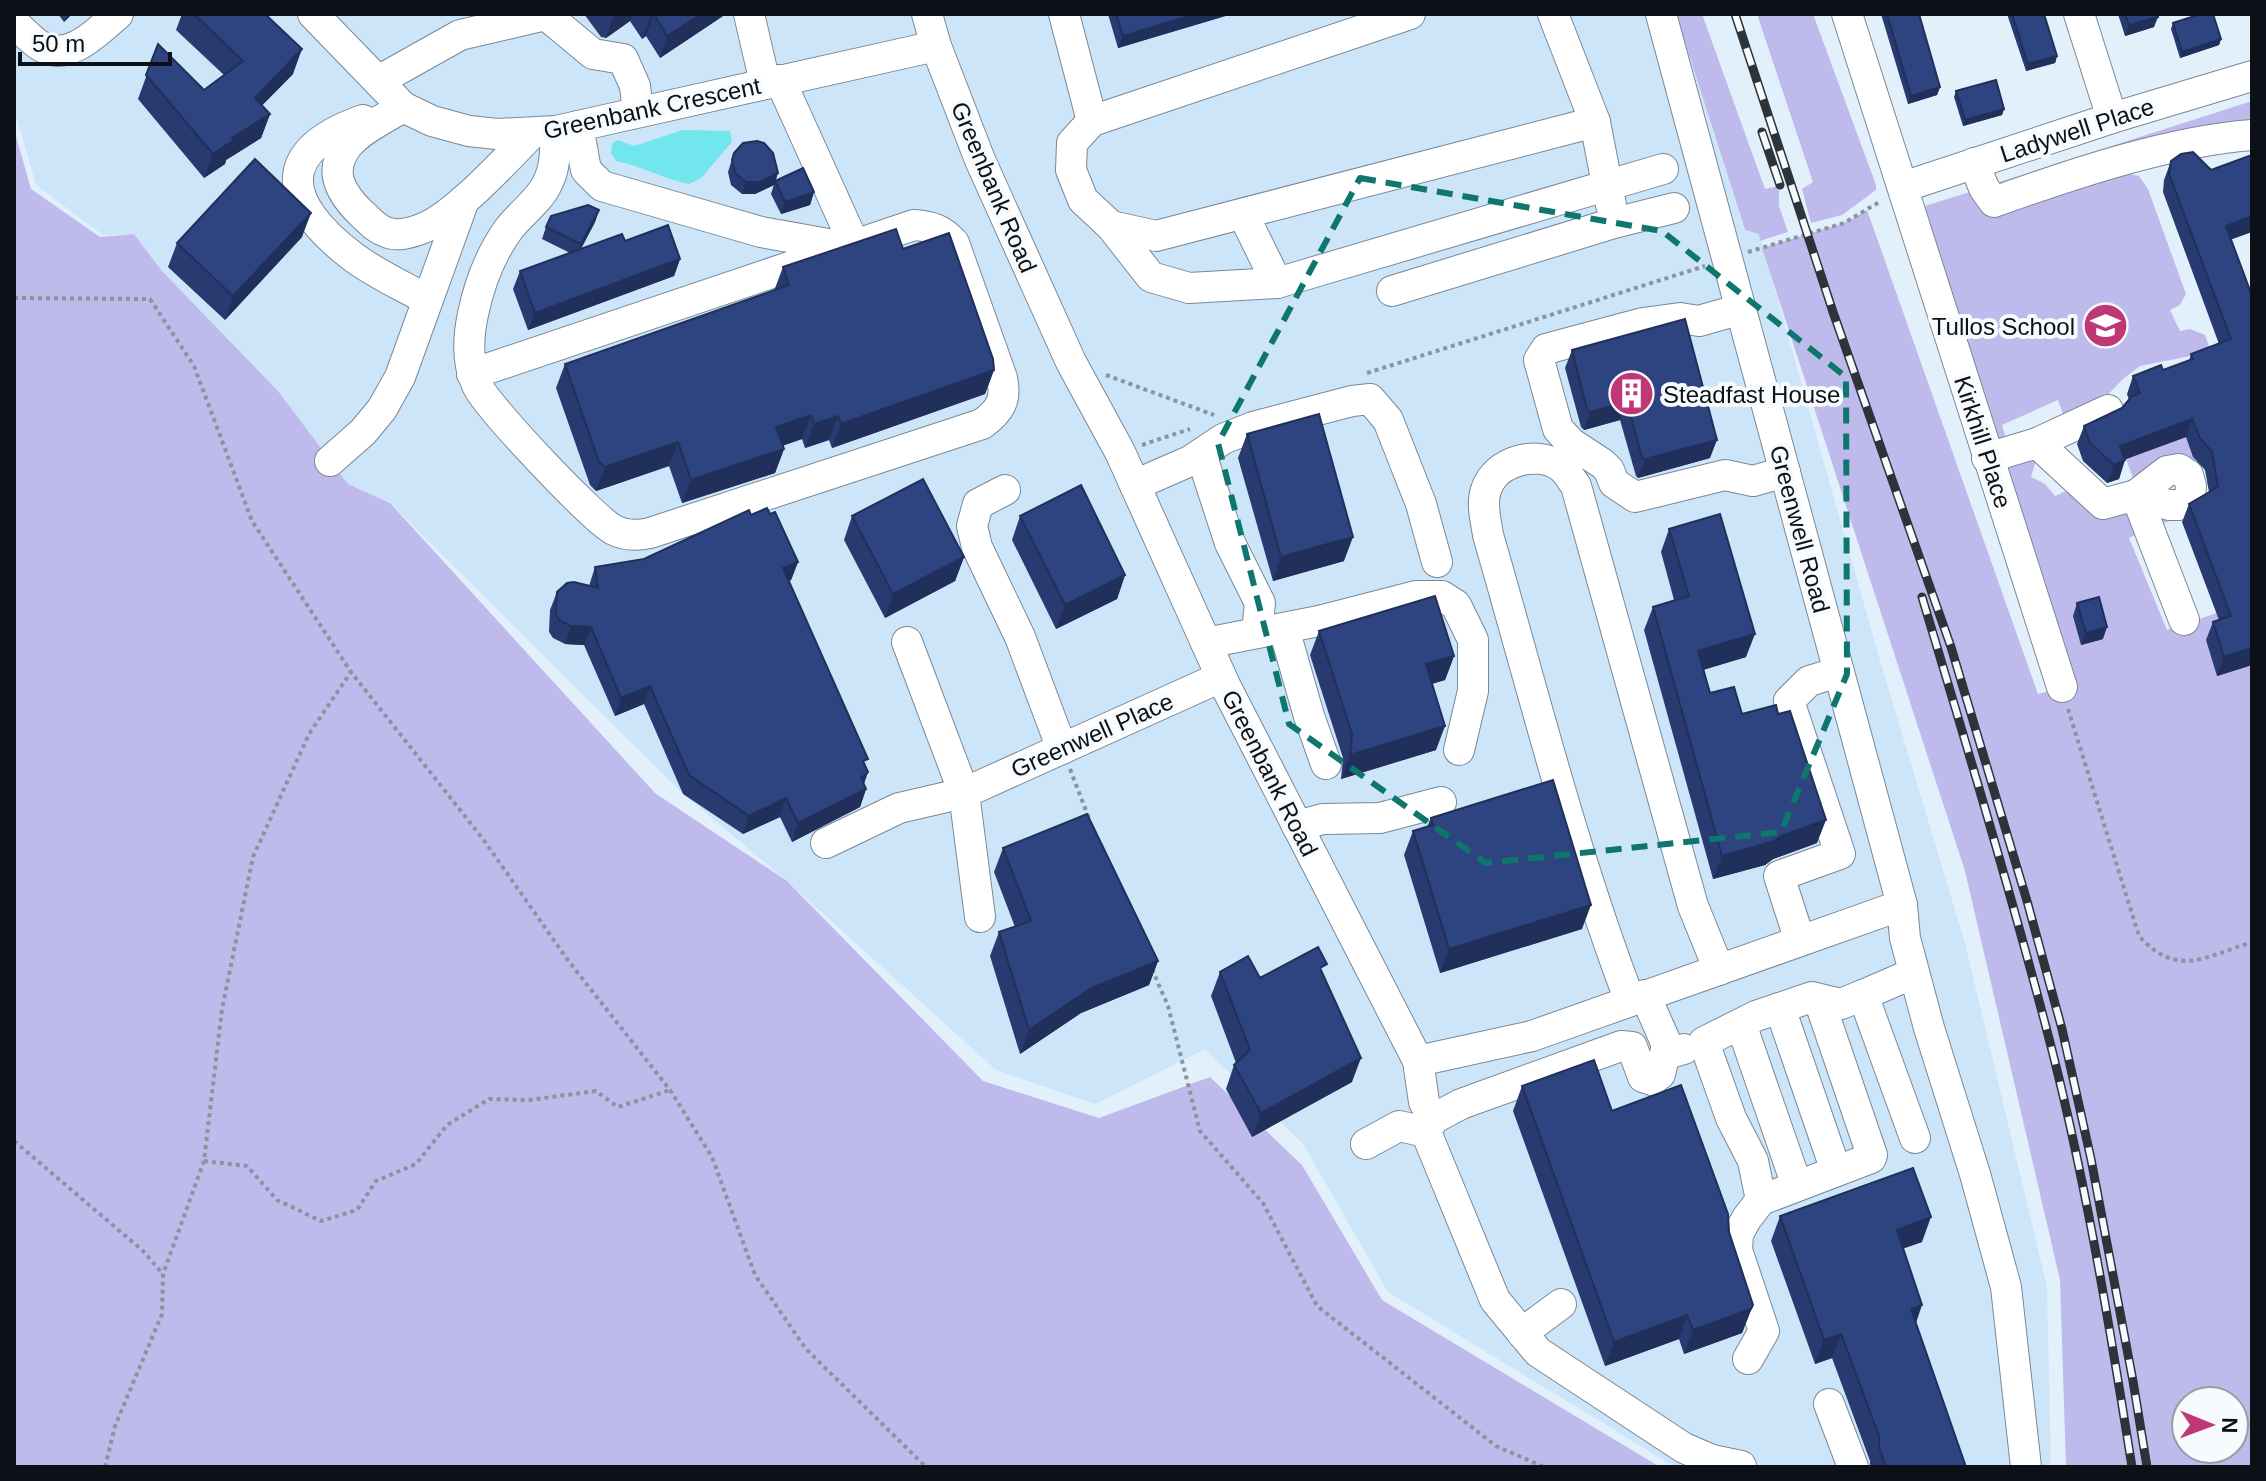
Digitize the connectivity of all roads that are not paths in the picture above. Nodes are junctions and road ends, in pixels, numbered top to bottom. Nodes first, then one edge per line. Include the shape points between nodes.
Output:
1 (118, 14) edge
2 (313, 14) edge
3 (749, 14) edge
4 (927, 14) edge
5 (1064, 14) edge
6 (1410, 14) edge
7 (1553, 14) edge
8 (1661, 14) edge
9 (1847, 14) edge
10 (2079, 14) edge
11 (14, 23) edge
12 (936, 46) junction
13 (2252, 76) edge
14 (378, 81) junction
15 (772, 82) junction
16 (395, 112) junction
17 (638, 112) junction
18 (2112, 118) junction
19 (1092, 121) junction
20 (1595, 122) junction
21 (555, 130) junction
22 (2252, 135) edge
23 (1974, 163) junction
24 (1663, 169) dead end
25 (1607, 187) junction
26 (1903, 187) junction
27 (464, 198) junction
28 (1674, 208) dead end
29 (1243, 214) junction
30 (1614, 223) junction
31 (1111, 226) junction
32 (851, 247) junction
33 (1277, 283) junction
34 (1392, 291) dead end
35 (426, 299) junction
36 (1741, 309) junction
37 (472, 374) junction
38 (2108, 410) dead end
39 (1198, 441) junction
40 (2037, 443) junction
41 (1987, 458) junction
42 (330, 461) dead end
43 (1785, 472) junction
44 (1135, 485) junction
45 (1005, 490) dead end
46 (1437, 562) dead end
47 (2184, 620) dead end
48 (1270, 630) junction
49 (907, 642) dead end
50 (1206, 643) junction
51 (1839, 672) junction
52 (1221, 677) junction
53 (2062, 687) road end
54 (1062, 749) junction
55 (1459, 750) dead end
56 (1326, 764) dead end
57 (964, 793) junction
58 (1441, 802) dead end
59 (1297, 826) junction
60 (826, 843) dead end
61 (1902, 905) junction
62 (980, 917) dead end
63 (1800, 941) junction
64 (1719, 970) junction
65 (1914, 973) junction
66 (1863, 995) junction
67 (1638, 998) junction
68 (1819, 1000) junction
69 (1780, 1008) junction
70 (1741, 1024) junction
71 (1704, 1042) junction
72 (1667, 1045) junction
73 (1418, 1061) junction
74 (1430, 1125) junction
75 (1915, 1138) dead end
76 (1366, 1144) dead end
77 (1836, 1171) junction
78 (1797, 1186) junction
79 (1761, 1200) junction
80 (1561, 1304) dead end
81 (1522, 1333) junction
82 (1748, 1359) dead end
83 (1829, 1404) dead end
84 (1741, 1466) edge
85 (1853, 1467) edge
86 (2026, 1467) edge

1 - 11 street via 75,49 53,51
2 - 14 street, Greenbank Crescent
3 - 15 street
4 - 12 street, Greenbank Road
5 - 19 street
6 - 19 street
7 - 20 street
8 - 36 street, Greenwell Road
9 - 26 street, Kirkhill Place
10 - 18 street
12 - 15 street, Greenbank Crescent
12 - 44 street, Greenbank Road via 980,160 1071,362
13 - 18 street, Ladywell Place
14 - 16 street, Greenbank Crescent
14 - 17 street via 460,35 546,15 593,54 623,59 635,86
15 - 17 street, Greenbank Crescent
15 - 32 street
16 - 21 street, Greenbank Crescent via 469,131
16 - 27 street via 347,145 337,181 340,190 383,232 426,228
16 - 35 street via 361,120 320,142 305,156 296,183 309,212 338,245
17 - 21 street, Greenbank Crescent
18 - 23 street, Ladywell Place
19 - 31 street via 1072,143 1071,170 1083,200
20 - 25 street
20 - 29 street
21 - 27 street
21 - 32 street via 602,186 761,232
21 - 37 street via 547,186 509,229 480,291 469,336
22 - 23 street via 2218,137 2113,164 1994,202
23 - 26 street, Ladywell Place
24 - 25 street
25 - 30 street
25 - 33 street
26 - 41 street, Kirkhill Place
27 - 35 street
28 - 30 street
29 - 31 street via 1156,236
29 - 33 street
30 - 34 street
31 - 33 street via 1151,277 1189,288
32 - 37 street
32 - 37 street via 914,225 944,232 954,243 1002,378 1005,393 995,415 982,424 637,536 604,524 507,424
35 - 42 street via 400,377 382,409
36 - 43 street, Greenwell Road
36 - 43 street via 1699,321 1643,323 1546,349 1539,360 1547,393 1558,429 1635,497 1725,475 1753,481
38 - 40 street
39 - 44 street
39 - 46 street via 1370,399 1388,420
39 - 48 street via 1230,543
40 - 41 street
40 - 47 street via 2103,504 2136,495
41 - 53 street, Kirkhill Place
43 - 51 street, Greenwell Road
44 - 50 street, Greenbank Road
45 - 54 street via 978,504 972,526
48 - 50 street
48 - 55 street via 1416,596 1442,596 1456,605 1473,640 1473,691
48 - 56 street
49 - 57 street
50 - 52 street, Greenbank Road
51 - 61 street, Greenwell Road
51 - 63 street via 1809,681 1789,701 1840,854 1779,876
52 - 54 street, Greenwell Place
52 - 59 street, Greenbank Road
54 - 57 street, Greenwell Place
57 - 60 street, Greenwell Place via 899,808
57 - 62 street
58 - 59 street via 1380,818 1323,819
59 - 73 street, Greenbank Road
61 - 63 street
61 - 65 street, Greenwell Road
63 - 64 street
64 - 67 street
64 - 67 street via 1693,906 1576,486 1549,460 1520,460 1502,469 1486,490 1488,535 1605,936
65 - 66 street
65 - 86 street, Greenwell Road via 2006,1287
66 - 68 street via 1841,1004
66 - 75 street
67 - 72 street
67 - 73 street via 1532,1036
68 - 69 street via 1812,997
68 - 77 street via 1872,1153 1871,1158
69 - 70 street
69 - 77 street
70 - 71 street
70 - 78 street
71 - 72 street via 1674,1052
71 - 79 street via 1753,1161
72 - 74 street via 1660,1074 1652,1080 1643,1077 1632,1047 1621,1046 1461,1104
73 - 74 street, Greenbank Road
74 - 76 street via 1399,1126
74 - 81 street, Greenbank Road via 1495,1300
77 - 78 street
78 - 79 street
79 - 82 street via 1737,1243 1764,1333
80 - 81 street
81 - 84 street, Greenbank Road via 1538,1352 1684,1448
83 - 85 street

